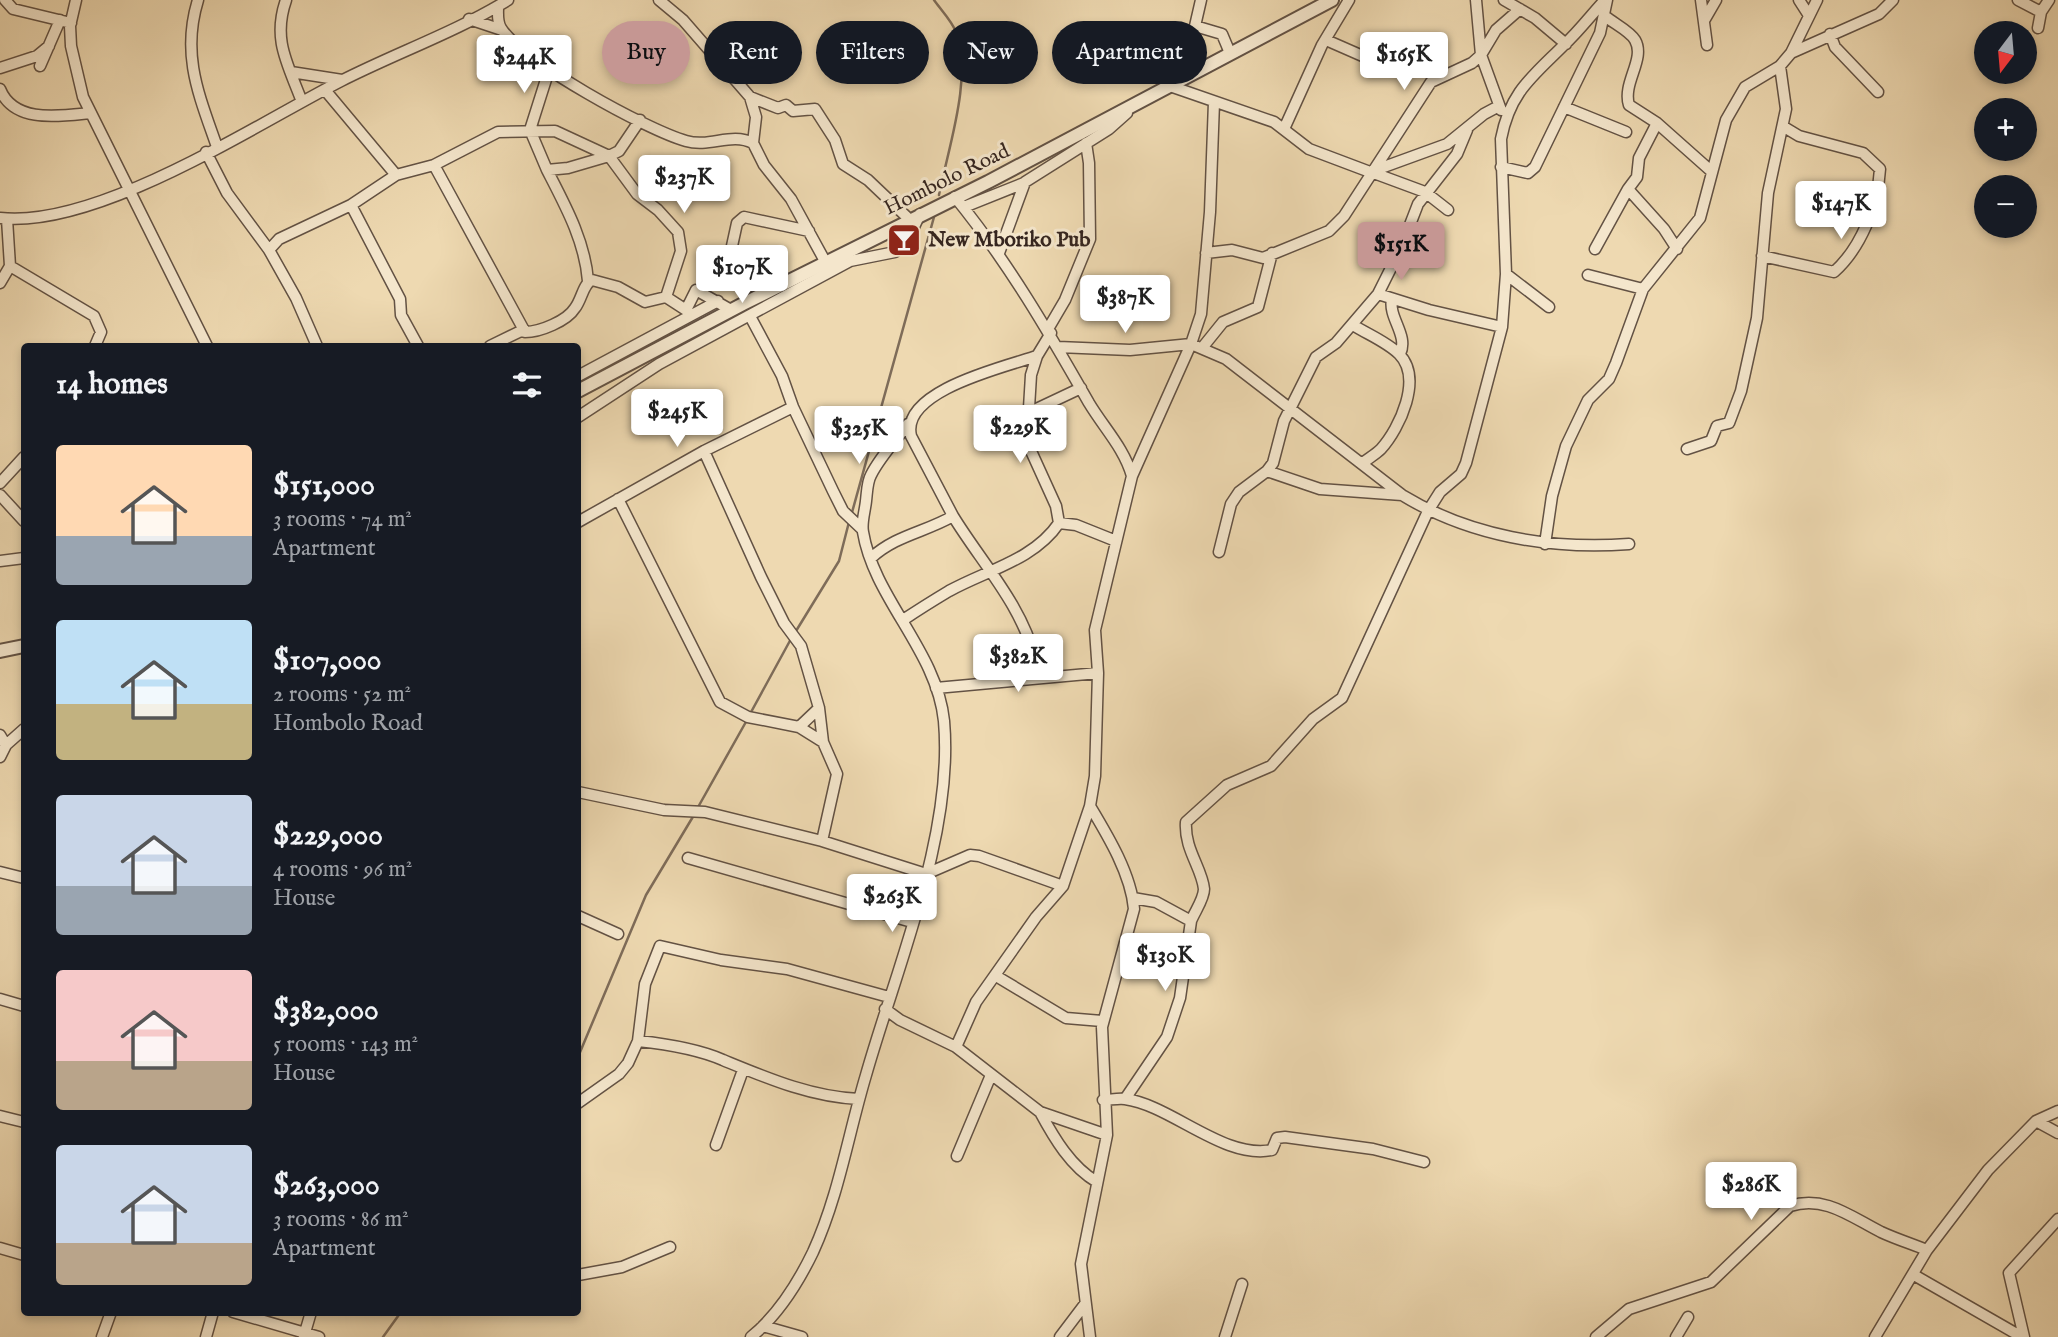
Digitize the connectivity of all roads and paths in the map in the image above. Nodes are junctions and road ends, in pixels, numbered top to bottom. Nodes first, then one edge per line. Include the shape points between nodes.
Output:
1 (5, 0) edge
2 (76, 0) edge
3 (198, 0) edge
4 (286, 0) edge
5 (659, 0) edge
6 (1201, 0) edge
7 (1332, 0) edge
8 (1349, 0) edge
9 (1476, 0) edge
10 (1504, 0) edge
11 (1606, 0) edge
12 (1701, 0) edge
13 (1716, 0) edge
14 (1799, 0) edge
15 (1816, 0) edge
16 (1892, 0) edge
17 (2018, 0) edge
18 (2049, 0) edge
19 (503, 3) edge
20 (1520, 9) junction
21 (2041, 12) junction
22 (1808, 14) junction
23 (1605, 16) junction
24 (469, 19) junction
25 (1705, 19) junction
26 (60, 20) junction
27 (71, 23) junction
28 (2038, 28) dead end
29 (502, 30) junction
30 (1829, 34) junction
31 (1326, 40) junction
32 (1566, 44) junction
33 (1707, 45) dead end
34 (49, 46) junction
35 (1230, 53) junction
36 (1791, 53) junction
37 (1481, 55) junction
38 (1374, 61) dead end
39 (40, 66) dead end
40 (1780, 66) junction
41 (0, 68) edge
42 (549, 70) junction
43 (291, 72) junction
44 (342, 80) junction
45 (1170, 86) junction
46 (0, 89) edge
47 (325, 90) junction
48 (1878, 92) dead end
49 (750, 97) junction
50 (302, 102) junction
51 (1214, 102) junction
52 (1135, 105) junction
53 (1499, 106) junction
54 (1564, 107) junction
55 (90, 113) junction
56 (640, 120) junction
57 (1504, 121) junction
58 (1657, 123) junction
59 (1784, 127) junction
60 (1284, 129) junction
61 (530, 130) junction
62 (1467, 130) junction
63 (1626, 132) dead end
64 (753, 143) junction
65 (1086, 143) junction
66 (217, 147) junction
67 (206, 152) junction
68 (609, 156) junction
69 (434, 165) junction
70 (1501, 167) junction
71 (547, 170) junction
72 (1370, 172) junction
73 (1712, 172) junction
74 (396, 175) junction
75 (1025, 182) junction
76 (1629, 189) junction
77 (129, 192) junction
78 (1425, 192) junction
79 (959, 202) junction
80 (351, 205) junction
81 (1448, 210) dead end
82 (915, 216) junction
83 (3, 219) edge
84 (808, 232) junction
85 (732, 246) dead end
86 (1595, 249) dead end
87 (1677, 249) junction
88 (269, 250) junction
89 (999, 253) junction
90 (1206, 253) junction
91 (1272, 253) junction
92 (1762, 256) junction
93 (826, 263) junction
94 (10, 266) junction
95 (1506, 274) junction
96 (1588, 275) dead end
97 (588, 281) junction
98 (0, 284) edge
99 (1643, 289) junction
100 (1378, 294) junction
101 (666, 297) junction
102 (1392, 299) junction
103 (718, 301) junction
104 (1549, 307) dead end
105 (732, 310) junction
106 (751, 318) junction
107 (1353, 325) junction
108 (1502, 327) junction
109 (523, 330) junction
110 (1049, 331) junction
111 (96, 343) edge
112 (205, 343) edge
113 (316, 343) edge
114 (416, 343) edge
115 (496, 343) edge
116 (1197, 346) junction
117 (1059, 347) junction
118 (1400, 355) junction
119 (1037, 356) junction
120 (581, 374) edge
121 (1081, 388) junction
122 (581, 389) edge
123 (793, 407) junction
124 (1290, 408) junction
125 (1028, 413) junction
126 (581, 415) edge
127 (908, 424) junction
128 (1687, 449) dead end
129 (704, 452) junction
130 (21, 460) edge
131 (1364, 463) junction
132 (1267, 471) junction
133 (1132, 476) junction
134 (0, 483) edge
135 (0, 495) edge
136 (1402, 495) junction
137 (618, 499) junction
138 (1428, 511) junction
139 (953, 516) junction
140 (21, 518) edge
141 (581, 520) edge
142 (1059, 523) junction
143 (862, 529) junction
144 (1116, 541) junction
145 (1545, 544) junction
146 (1629, 544) dead end
147 (1219, 552) dead end
148 (21, 558) edge
149 (871, 558) junction
150 (0, 561) edge
151 (988, 572) junction
152 (903, 620) junction
153 (21, 647) edge
154 (0, 651) edge
155 (1035, 659) dead end
156 (1098, 673) junction
157 (936, 688) junction
158 (819, 708) junction
159 (799, 727) junction
160 (21, 732) edge
161 (0, 735) edge
162 (823, 742) junction
163 (6, 745) junction
164 (0, 757) edge
165 (581, 793) edge
166 (1090, 806) junction
167 (822, 841) junction
168 (688, 858) dead end
169 (0, 872) edge
170 (926, 874) junction
171 (21, 877) edge
172 (1063, 886) junction
173 (1133, 898) junction
174 (581, 917) edge
175 (1191, 921) junction
176 (912, 922) junction
177 (618, 934) dead end
178 (996, 976) junction
179 (889, 997) junction
180 (0, 999) edge
181 (21, 1005) edge
182 (885, 1009) junction
183 (1102, 1021) junction
184 (638, 1041) junction
185 (956, 1047) junction
186 (743, 1070) junction
187 (991, 1075) junction
188 (1125, 1099) junction
189 (859, 1100) junction
190 (1103, 1100) junction
191 (581, 1101) edge
192 (2058, 1111) edge
193 (1040, 1112) junction
194 (0, 1116) edge
195 (21, 1121) edge
196 (2036, 1121) junction
197 (2058, 1133) edge
198 (1107, 1135) junction
199 (716, 1145) dead end
200 (957, 1156) dead end
201 (1424, 1162) dead end
202 (1097, 1182) junction
203 (2058, 1219) edge
204 (670, 1247) dead end
205 (0, 1249) edge
206 (1927, 1250) junction
207 (21, 1254) edge
208 (581, 1274) edge
209 (1914, 1275) junction
210 (1242, 1284) dead end
211 (1085, 1304) junction
212 (110, 1316) edge
213 (212, 1316) edge
214 (245, 1316) edge
215 (310, 1316) edge
216 (1688, 1317) dead end
217 (763, 1326) junction
218 (304, 1335) edge
219 (798, 1336) edge
220 (102, 1337) edge
221 (206, 1337) edge
222 (319, 1337) edge
223 (751, 1337) edge
224 (1060, 1337) edge
225 (1090, 1337) edge
226 (1225, 1337) edge
227 (1596, 1337) edge
228 (1676, 1337) edge
229 (1875, 1337) edge
230 (2023, 1337) edge

1 - 26 street via 13,9
2 - 27 street
3 - 66 street via 189,48
4 - 43 street via 278,29
5 - 49 street via 683,19
6 - 35 street via 1195,26 1222,34
7 - 35 street, Hombolo Road
8 - 31 street
9 - 37 street
10 - 20 street
11 - 23 street
11 - 32 street
12 - 25 street
13 - 25 street
14 - 22 street
15 - 22 street
16 - 30 street via 1879,14
17 - 21 street
18 - 21 street
19 - 24 street
19 - 29 street
20 - 32 street
20 - 37 street via 1496,30
21 - 28 street
22 - 36 street
23 - 54 street
23 - 58 street via 1635,40 1638,54 1627,89 1629,105
24 - 29 street
24 - 44 street
25 - 33 street
26 - 27 street
26 - 34 street
27 - 55 street via 71,46
29 - 42 street
30 - 36 street
30 - 48 street via 1835,47
31 - 38 street
31 - 60 street
32 - 57 street via 1523,83
34 - 39 street
34 - 41 street via 37,56
35 - 45 street, Hombolo Road
36 - 40 street
37 - 53 street
37 - 72 street via 1431,82
40 - 59 street via 1786,103
40 - 73 street via 1752,81 1739,95 1726,120
42 - 56 street
42 - 61 street
43 - 44 street
43 - 50 street
44 - 47 street
45 - 51 street
45 - 52 street, Hombolo Road
46 - 55 street via 9,105 34,114
47 - 50 street
47 - 74 street
49 - 64 street via 756,117
49 - 82 street via 778,108 786,105 793,111 816,109 843,164
50 - 66 street
51 - 60 street
51 - 90 street
52 - 65 street
52 - 79 street, Hombolo Road
53 - 57 street
53 - 62 street
54 - 63 street
54 - 70 street via 1532,171
55 - 77 street
56 - 64 street via 696,144 740,138
56 - 68 street via 619,151
57 - 70 street
58 - 73 street
58 - 76 street
59 - 92 street via 1771,171
59 - 92 street via 1799,136 1863,153 1880,169 1880,180 1863,236 1834,272
60 - 72 street via 1320,155
61 - 68 street via 555,131
61 - 69 street via 491,134
61 - 71 street
62 - 72 street via 1447,144
62 - 78 street via 1457,154
64 - 84 street
65 - 75 street
65 - 110 street via 1089,242
66 - 67 street
67 - 77 street
67 - 88 street via 227,193
68 - 71 street via 568,169
68 - 101 street via 637,194 678,232 681,251
69 - 74 street
69 - 109 street
70 - 95 street
71 - 97 street via 578,238
72 - 78 street
72 - 91 street via 1344,216 1329,231
73 - 87 street via 1700,218
74 - 80 street
75 - 79 street
75 - 89 street
76 - 86 street
76 - 87 street
77 - 83 street via 54,214
77 - 112 street
78 - 81 street
78 - 100 street
79 - 82 street, Hombolo Road
79 - 89 street
80 - 88 street via 279,239
80 - 114 street via 400,299 401,315
82 - 93 street, Hombolo Road
82 - 106 street via 907,242 895,252 850,261
83 - 94 street
84 - 85 street via 744,217 737,223
84 - 93 street
87 - 99 street
88 - 113 street
89 - 110 street
90 - 91 street via 1232,250 1258,259
90 - 116 street
91 - 116 street via 1258,307 1223,323
92 - 128 street via 1757,318 1734,415 1729,424 1717,426 1711,441
93 - 105 street, Hombolo Road
94 - 98 street
94 - 111 street via 94,316 101,332
95 - 104 street
95 - 108 street
96 - 99 street
97 - 101 street via 606,282 645,302
97 - 109 street via 569,316 534,332
99 - 145 street via 1609,379 1588,400 1566,446
100 - 102 street
100 - 107 street
101 - 103 street via 686,310 696,290
102 - 108 street
102 - 118 street via 1402,337
103 - 105 street
103 - 120 street
105 - 122 street, Hombolo Road
106 - 123 street
106 - 126 street via 659,365
107 - 118 street
107 - 124 street via 1316,358
108 - 138 street via 1463,471 1437,495
109 - 115 street
110 - 117 street
110 - 119 street
116 - 117 street via 1147,350
116 - 124 street via 1236,365
116 - 133 street
117 - 121 street
118 - 131 street via 1408,373 1408,397 1381,449
119 - 125 street
119 - 127 street via 961,381 922,405
121 - 125 street
121 - 133 street via 1124,455
123 - 129 street
123 - 143 street via 843,511
124 - 131 street
124 - 132 street
125 - 142 street via 1021,429 1056,506
127 - 139 street
127 - 143 street via 870,477
129 - 137 street
129 - 158 street via 784,623 800,646
130 - 134 street
131 - 136 street
132 - 136 street via 1320,489
132 - 147 street via 1233,500
133 - 144 street
135 - 140 street
136 - 138 street
137 - 141 street
137 - 159 street via 720,702 748,717
138 - 145 street via 1462,526
138 - 175 street via 1342,698 1313,719 1271,766 1227,785 1186,822 1191,857 1204,887
139 - 149 street via 886,544
139 - 151 street
142 - 144 street
142 - 151 street via 1035,550
143 - 149 street
144 - 156 street via 1095,630
145 - 146 street
148 - 150 street
149 - 152 street
151 - 152 street
151 - 155 street via 1013,603
152 - 157 street
153 - 154 street
156 - 157 street
156 - 166 street
157 - 170 street via 944,720 944,791
158 - 159 street
158 - 162 street
159 - 162 street
160 - 163 street
161 - 163 street
162 - 167 street via 837,774
163 - 164 street
165 - 167 street via 664,810 705,812
166 - 172 street
166 - 173 street
167 - 170 street
168 - 176 street
169 - 171 street
170 - 172 street via 970,855
170 - 176 street
172 - 178 street
173 - 175 street via 1156,902
173 - 183 street via 1133,916
174 - 177 street
175 - 188 street via 1180,998 1167,1037
176 - 179 street
178 - 183 street via 1066,1018
178 - 185 street via 976,1002
179 - 182 street
179 - 184 street via 787,969 660,946 641,1000
180 - 181 street
182 - 185 street
182 - 189 street
183 - 190 street
184 - 186 street via 722,1059
184 - 191 street via 619,1074
185 - 187 street
186 - 189 street via 815,1094
186 - 199 street
187 - 193 street
187 - 200 street
188 - 190 street
188 - 201 street via 1225,1143 1257,1151 1272,1150 1277,1138 1285,1137 1373,1149
189 - 217 street via 841,1177 817,1243 793,1287
190 - 198 street
192 - 196 street
193 - 198 street
193 - 202 street via 1079,1169
194 - 195 street
196 - 197 street
196 - 206 street via 1988,1170
198 - 202 street
202 - 211 street via 1081,1264
203 - 230 street via 2009,1273
204 - 208 street via 629,1265
205 - 207 street
206 - 209 street
206 - 227 street via 1831,1205 1790,1206 1711,1282 1629,1310
209 - 229 street
209 - 230 street
210 - 226 street
211 - 224 street
211 - 225 street
212 - 220 street
213 - 221 street
214 - 218 street
215 - 218 street
216 - 228 street
217 - 219 street
217 - 223 street
218 - 222 street

